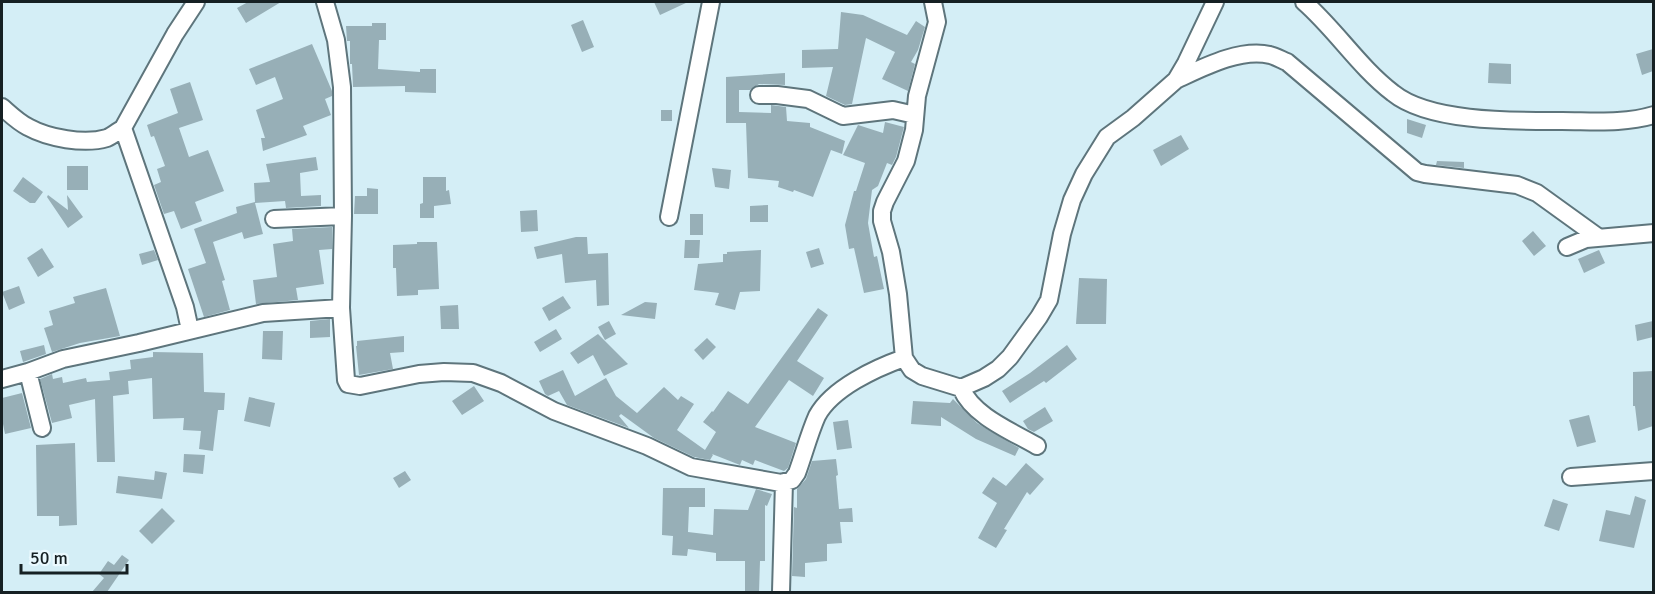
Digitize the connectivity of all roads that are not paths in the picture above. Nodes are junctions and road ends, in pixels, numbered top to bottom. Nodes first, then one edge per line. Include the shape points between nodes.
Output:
1 (196, 2) edge
2 (325, 2) edge
3 (711, 2) edge
4 (933, 2) edge
5 (938, 2) edge
6 (1215, 2) edge
7 (1304, 2) edge
8 (937, 22) junction
9 (1176, 80) junction
10 (759, 95) dead end
11 (2, 107) edge
12 (915, 115) junction
13 (1653, 115) edge
14 (123, 128) junction
15 (343, 216) junction
16 (669, 217) dead end
17 (274, 219) dead end
18 (1653, 232) edge
19 (1598, 237) junction
20 (1567, 247) dead end
21 (341, 308) junction
22 (190, 330) junction
23 (904, 358) junction
24 (28, 372) junction
25 (2, 379) edge
26 (961, 388) junction
27 (42, 428) dead end
28 (1037, 446) dead end
29 (1653, 471) edge
30 (1570, 477) dead end
31 (784, 482) junction
32 (781, 592) edge

1 - 14 street
2 - 15 street via 336,40 342,87
3 - 16 street
4 - 8 street
5 - 8 street
6 - 9 street
7 - 13 street via 1393,93 1427,110 1494,121 1626,120
8 - 12 street via 916,96
9 - 19 street via 1222,60 1270,55 1287,63 1417,172 1517,185 1537,193
9 - 26 street via 1107,137 1072,200 1048,300 1039,317 998,369
10 - 12 street via 808,99 843,116 893,110
11 - 14 street via 29,128 72,141 108,137
12 - 23 street via 906,161 882,211 898,294
14 - 22 street
15 - 17 street
15 - 21 street
18 - 19 street
19 - 20 street
21 - 22 street via 263,313
21 - 31 street via 346,380 350,385 419,374 473,373 691,467
22 - 24 street via 63,358
23 - 26 street via 922,376
23 - 31 street via 873,369 830,401 818,414 797,473
24 - 25 street
24 - 27 street
26 - 28 street via 964,397 983,414
29 - 30 street
31 - 32 street

